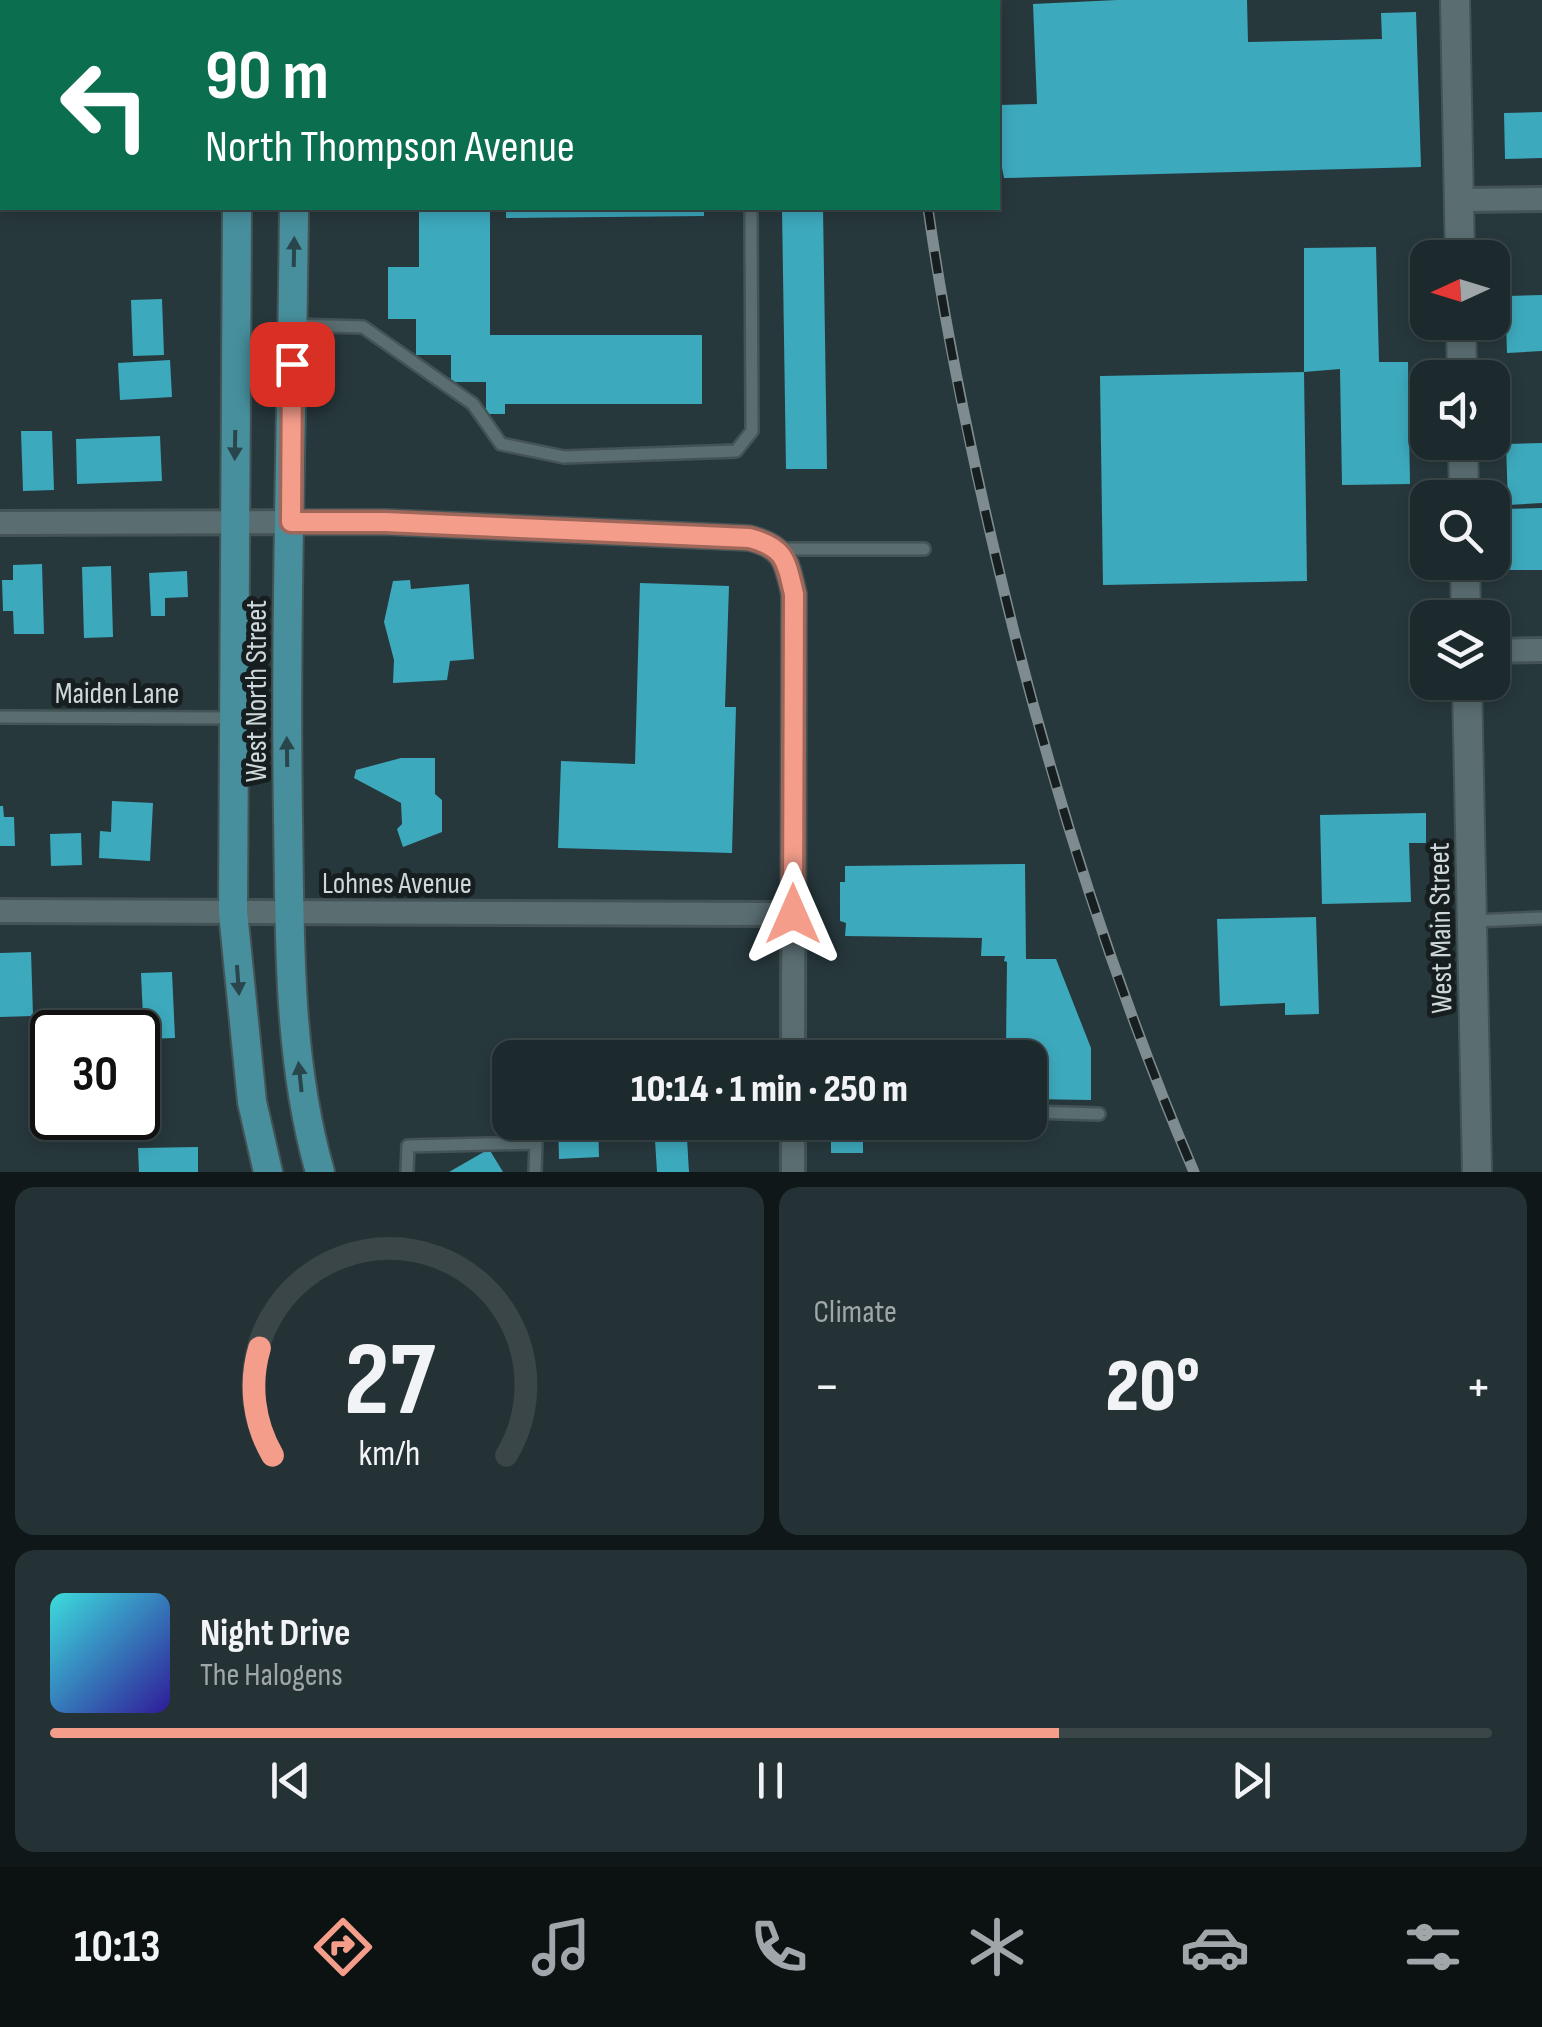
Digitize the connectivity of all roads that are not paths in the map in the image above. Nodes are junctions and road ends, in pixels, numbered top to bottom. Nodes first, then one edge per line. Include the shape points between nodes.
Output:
1 (1455, 0) edge
2 (1542, 199) edge
3 (1458, 200) junction
4 (237, 210) edge
5 (294, 210) edge
6 (750, 210) edge
7 (1459, 240) edge
8 (293, 325) junction
9 (234, 521) junction
10 (291, 522) junction
11 (0, 523) edge
12 (778, 549) junction
13 (924, 550) dead end
14 (1542, 650) edge
15 (1510, 651) edge
16 (1468, 700) edge
17 (0, 717) edge
18 (233, 718) junction
19 (0, 911) edge
20 (233, 912) junction
21 (290, 913) junction
22 (793, 914) junction
23 (1542, 918) edge
24 (1473, 921) junction
25 (793, 1040) edge
26 (1047, 1112) edge
27 (1099, 1114) dead end
28 (793, 1140) edge
29 (268, 1172) edge
30 (320, 1172) edge
31 (406, 1172) edge
32 (535, 1172) edge
33 (793, 1172) edge
34 (1477, 1172) edge

1 - 3 street
2 - 3 street
3 - 7 street
4 -> 9 main road, West North Street
8 -> 5 main road, West North Street
6 - 8 lane via 752,431 736,451 564,457 500,444 473,404 363,327
8 - 10 main road, West North Street
9 - 10 street
9 - 11 street
9 - 18 main road, West North Street
10 - 12 street via 749,538
21 -> 10 main road, West North Street
12 - 13 lane
12 - 22 street via 794,594
14 - 15 street
16 - 24 street, West Main Street
17 - 18 lane, Maiden Lane
18 - 20 main road, West North Street
19 - 20 street, Lohnes Avenue
20 - 21 street, Lohnes Avenue
20 -> 29 main road, West North Street via 252,1102
21 - 22 street, Lohnes Avenue
30 -> 21 main road, West North Street via 304,1118
22 - 25 street
23 - 24 lane
24 - 34 street, West Main Street
26 - 27 lane
28 - 33 street
31 - 32 lane via 408,1146 536,1143

